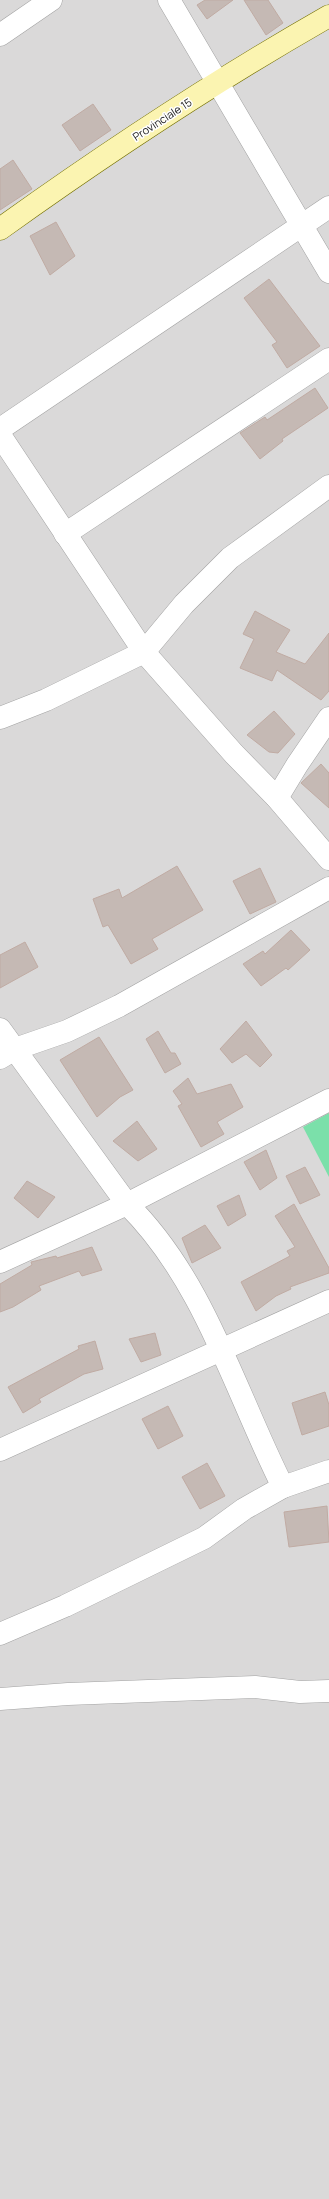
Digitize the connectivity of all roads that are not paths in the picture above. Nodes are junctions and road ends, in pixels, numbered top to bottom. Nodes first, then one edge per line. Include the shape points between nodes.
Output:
1 (51, 0) edge
2 (169, 0) edge
3 (329, 16) edge
4 (0, 36) edge
5 (219, 82) junction
6 (329, 207) edge
7 (301, 224) junction
8 (0, 229) edge
9 (329, 272) edge
10 (329, 359) edge
11 (0, 429) edge
12 (4, 452) edge
13 (329, 486) edge
14 (65, 534) junction
15 (144, 652) junction
16 (0, 718) edge
17 (329, 718) edge
18 (277, 798) junction
19 (329, 859) edge
20 (329, 888) edge
21 (0, 1029) edge
22 (7, 1054) edge
23 (329, 1100) edge
24 (127, 1204) junction
25 (0, 1262) edge
26 (329, 1301) edge
27 (222, 1349) junction
28 (0, 1450) edge
29 (329, 1471) edge
30 (283, 1487) junction
31 (0, 1634) edge
32 (329, 1691) edge
33 (0, 1699) edge

1 - 4 street
2 - 5 street
3 - 5 street, Provinciale 15
5 - 7 street
5 - 8 street, Provinciale 15
6 - 7 street
7 - 9 street
7 - 11 street
10 - 14 street
12 - 14 street
13 - 15 street via 230,558 184,604
14 - 15 street
15 - 16 street via 46,700
15 - 18 street via 234,754
17 - 18 street via 296,765
18 - 19 street
20 - 22 street via 118,1006 67,1031
21 - 22 street
22 - 24 street
23 - 24 street
24 - 25 street
24 - 27 street via 146,1223 162,1245 192,1292
26 - 27 street
27 - 28 street
27 - 30 street via 267,1456
29 - 30 street
30 - 31 street via 244,1509 204,1538 65,1606
32 - 33 street via 300,1692 247,1687

